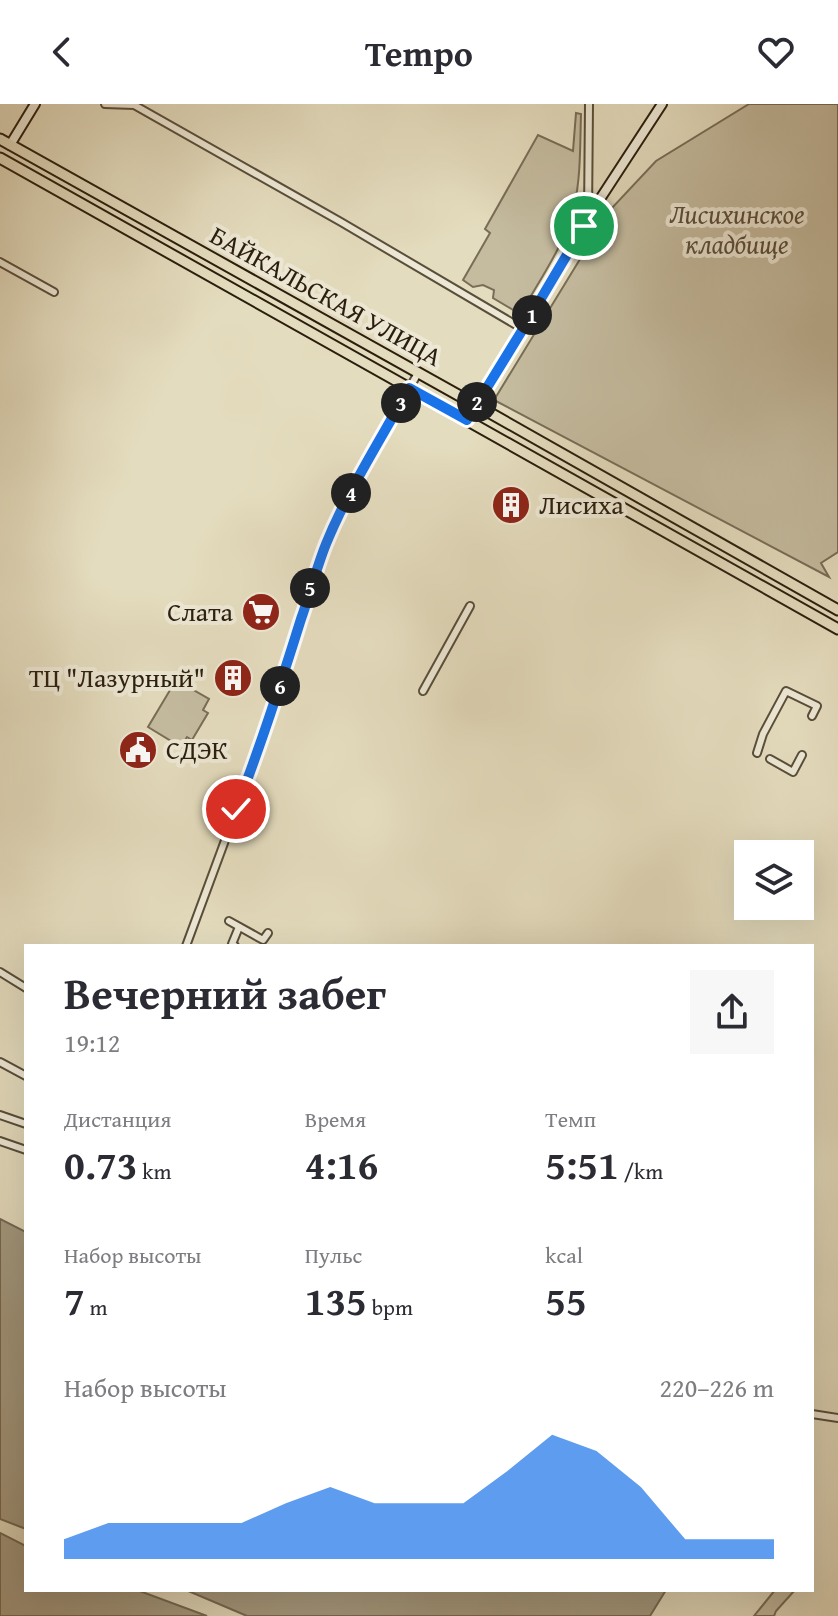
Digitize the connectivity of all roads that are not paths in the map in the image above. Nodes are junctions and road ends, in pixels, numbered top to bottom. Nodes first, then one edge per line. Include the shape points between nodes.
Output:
1 (35, 104) edge
2 (105, 104) edge
3 (589, 104) edge
4 (662, 104) edge
5 (0, 139) edge
6 (10, 145) junction
7 (0, 158) edge
8 (587, 219) junction
9 (0, 262) edge
10 (54, 292) dead end
11 (523, 329) junction
12 (418, 373) junction
13 (409, 388) junction
14 (476, 405) junction
15 (467, 420) junction
16 (470, 606) dead end
17 (838, 610) edge
18 (838, 629) edge
19 (423, 691) dead end
20 (812, 716) dead end
21 (757, 753) dead end
22 (802, 755) dead end
23 (770, 759) dead end
24 (229, 921) dead end
25 (239, 927) junction
26 (268, 933) dead end
27 (261, 943) edge
28 (187, 944) edge
29 (232, 944) edge
30 (0, 972) edge
31 (24, 987) edge
32 (0, 1062) edge
33 (24, 1075) edge
34 (0, 1115) edge
35 (24, 1123) edge
36 (0, 1141) edge
37 (24, 1149) edge
38 (814, 1414) edge
39 (838, 1418) edge

1 - 6 main road
2 - 11 street via 134,105
3 - 8 street
4 - 8 main road
5 - 6 main road, БАЙКАЛЬСКАЯ УЛИЦА
6 - 12 main road, БАЙКАЛЬСКАЯ УЛИЦА
7 - 13 main road, БАЙКАЛЬСКАЯ УЛИЦА
8 - 11 main road
9 - 10 street
11 - 14 main road
12 - 13 street
12 - 14 main road, БАЙКАЛЬСКАЯ УЛИЦА
13 - 15 main road, БАЙКАЛЬСКАЯ УЛИЦА
13 - 28 street via 326,544 268,724
14 - 15 main road
14 - 17 main road, БАЙКАЛЬСКАЯ УЛИЦА
15 - 18 main road, БАЙКАЛЬСКАЯ УЛИЦА
16 - 19 street
20 - 21 street via 817,706 786,691
22 - 23 street via 793,772
24 - 25 street
25 - 27 street
25 - 29 street
26 - 27 street
30 - 31 street
32 - 33 street
34 - 35 street
36 - 37 street
38 - 39 street

